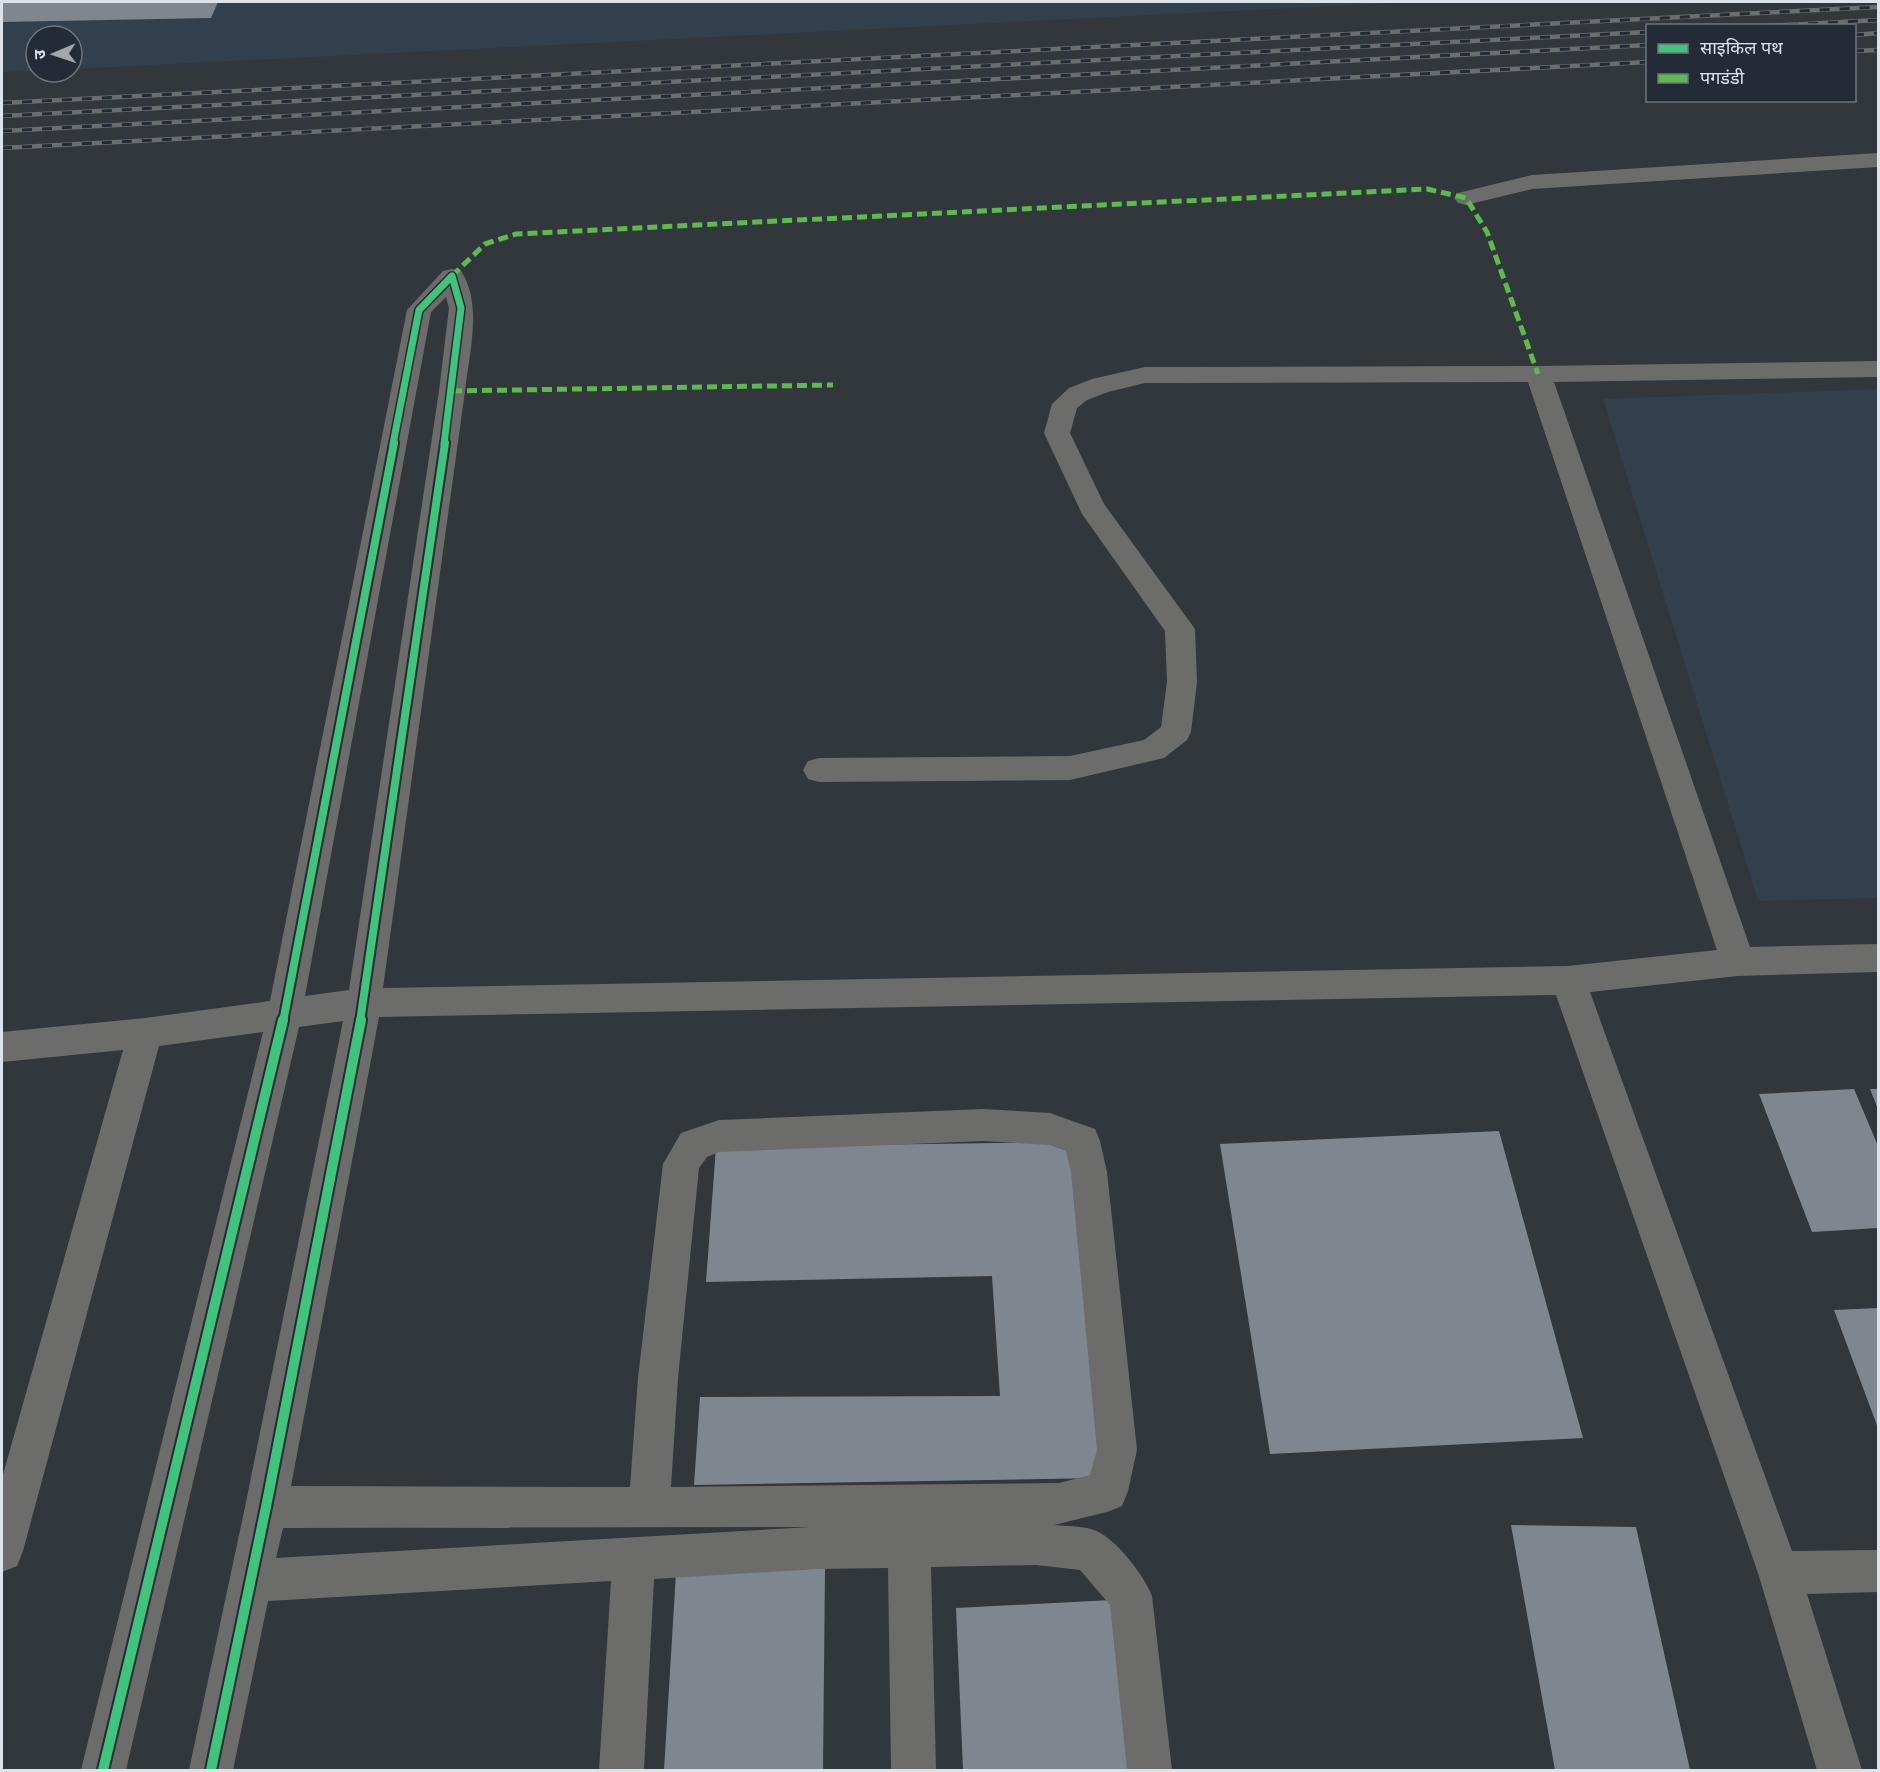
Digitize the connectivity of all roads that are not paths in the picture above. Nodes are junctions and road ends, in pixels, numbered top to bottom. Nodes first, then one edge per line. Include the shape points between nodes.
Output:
1 (1878, 160) edge
2 (1466, 198) dead end
3 (1878, 369) edge
4 (1538, 374) junction
5 (819, 770) dead end
6 (1878, 958) edge
7 (1738, 962) junction
8 (1568, 980) junction
9 (364, 1003) junction
10 (285, 1012) junction
11 (145, 1032) junction
12 (2, 1047) edge
13 (266, 1507) junction
14 (649, 1508) junction
15 (909, 1546) junction
16 (2, 1551) edge
17 (634, 1560) junction
18 (1878, 1571) edge
19 (1779, 1573) junction
20 (251, 1581) junction
21 (103, 1770) edge
22 (211, 1770) edge
23 (622, 1770) edge
24 (914, 1770) edge
25 (1150, 1770) edge
26 (1840, 1770) edge

1 - 2 street via 1532,182
3 - 4 street
4 - 5 street via 1144,375 1078,394 1065,404 1057,433 1092,507 1180,629 1182,682 1176,732 1153,750 1070,768
4 - 7 street
6 - 7 street
7 - 8 street
8 - 9 street
8 - 19 street
9 - 10 street
9 - 10 street via 452,391 461,308 452,276 419,310
9 - 13 street
10 - 11 street
10 - 21 street
11 - 12 street
11 - 16 street
13 - 14 street
13 - 20 street
14 - 14 street via 1059,1504 1107,1491 1117,1450 1083,1141 1050,1129 983,1125 718,1136 694,1145 681,1164 658,1378
15 - 17 street
15 - 24 street
15 - 25 street via 1036,1544 1091,1550 1131,1596
17 - 20 street
17 - 23 street
18 - 19 street
19 - 26 street
20 - 22 street

